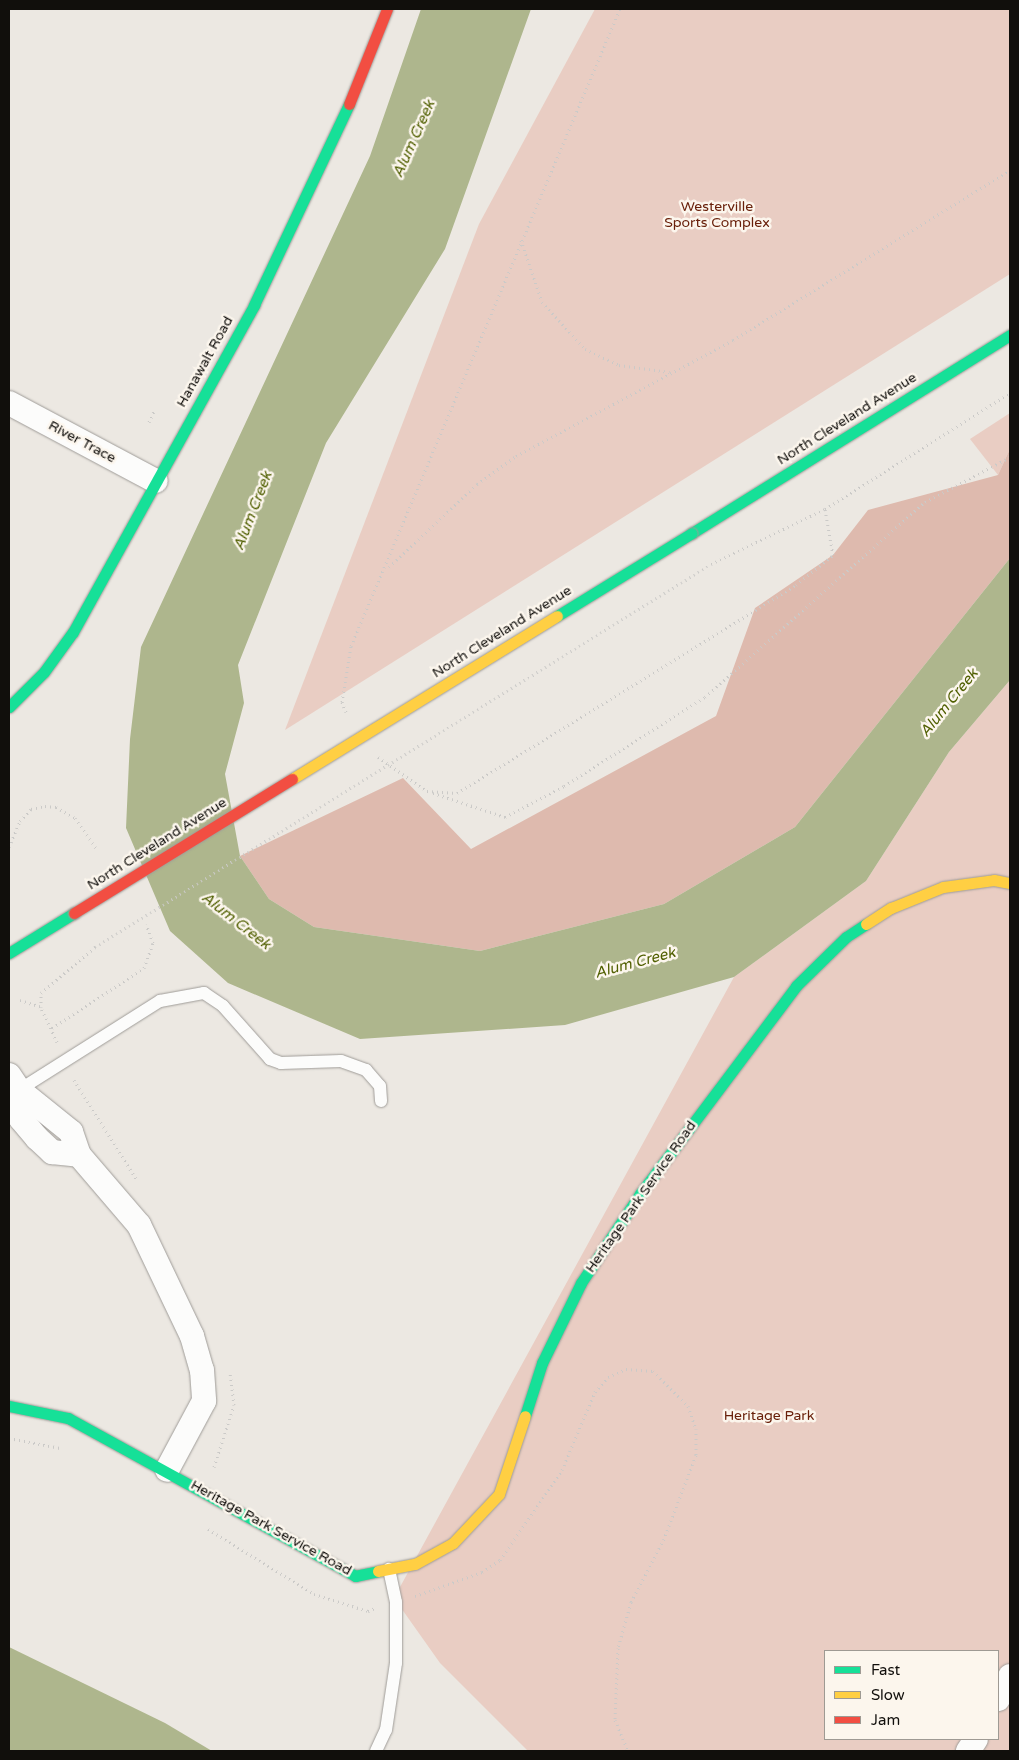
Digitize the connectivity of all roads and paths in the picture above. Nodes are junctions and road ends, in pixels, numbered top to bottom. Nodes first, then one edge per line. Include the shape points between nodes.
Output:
1 (387, 9) edge
2 (620, 9) edge
3 (1010, 170) edge
4 (521, 240) junction
5 (1010, 335) edge
6 (670, 372) junction
7 (1010, 393) edge
8 (9, 404) edge
9 (155, 409) dead end
10 (149, 422) dead end
11 (1010, 457) edge
12 (156, 481) junction
13 (825, 509) junction
14 (386, 569) junction
15 (9, 707) edge
16 (349, 718) dead end
17 (373, 752) dead end
18 (427, 792) junction
19 (9, 847) edge
20 (97, 849) dead end
21 (1010, 883) edge
22 (146, 924) dead end
23 (9, 953) edge
24 (20, 1000) dead end
25 (41, 1006) junction
26 (14, 1082) edge
27 (381, 1101) dead end
28 (9, 1406) edge
29 (9, 1438) edge
30 (67, 1451) dead end
31 (167, 1470) junction
32 (389, 1569) junction
33 (456, 1582) dead end
34 (1010, 1676) edge
35 (999, 1697) edge
36 (975, 1740) edge
37 (376, 1751) edge
38 (628, 1751) edge
39 (968, 1751) edge

1 - 12 street, Hanawalt Road via 294,228
2 - 4 path
3 - 6 path via 830,282
4 - 6 path via 542,302 585,349 619,365
4 - 14 path
5 - 23 street, North Cleveland Avenue, bridge
6 - 14 path via 516,456 423,531
7 - 13 path
8 - 12 street, River Trace
9 - 10 path
11 - 18 path via 925,502 705,697 564,786 505,817
12 - 15 street, Hanawalt Road via 73,632 44,672
13 - 18 path via 833,555 796,586 456,793
13 - 25 path, bridge via 711,564 95,948 48,984 41,993
14 - 16 path via 351,646 342,702
17 - 18 path
19 - 20 path via 20,821 31,809 44,806 56,807 76,818
21 - 32 street, Heritage Park Service Road via 994,880 943,886 891,908 846,937 796,986 640,1194 581,1283 542,1363 499,1494 453,1543 415,1564
22 - 25 path via 153,943 151,956 135,976 52,1028
24 - 25 path
26 - 27 lane via 160,1000 204,994 223,1006 270,1059 281,1063 342,1061 366,1070 380,1086
26 - 31 street via 72,1132 79,1155 116,1196 154,1250 202,1370 204,1401
28 - 31 street, Heritage Park Service Road via 68,1418
29 - 30 path
31 - 32 street, Heritage Park Service Road via 355,1576
32 - 37 lane via 396,1602 396,1663 386,1730
33 - 38 path via 500,1560 519,1537 562,1470 595,1392 608,1377 626,1369 653,1371 674,1387 688,1406 696,1429 696,1455 668,1531 631,1602 618,1648 615,1720
34 - 35 street
36 - 39 street

